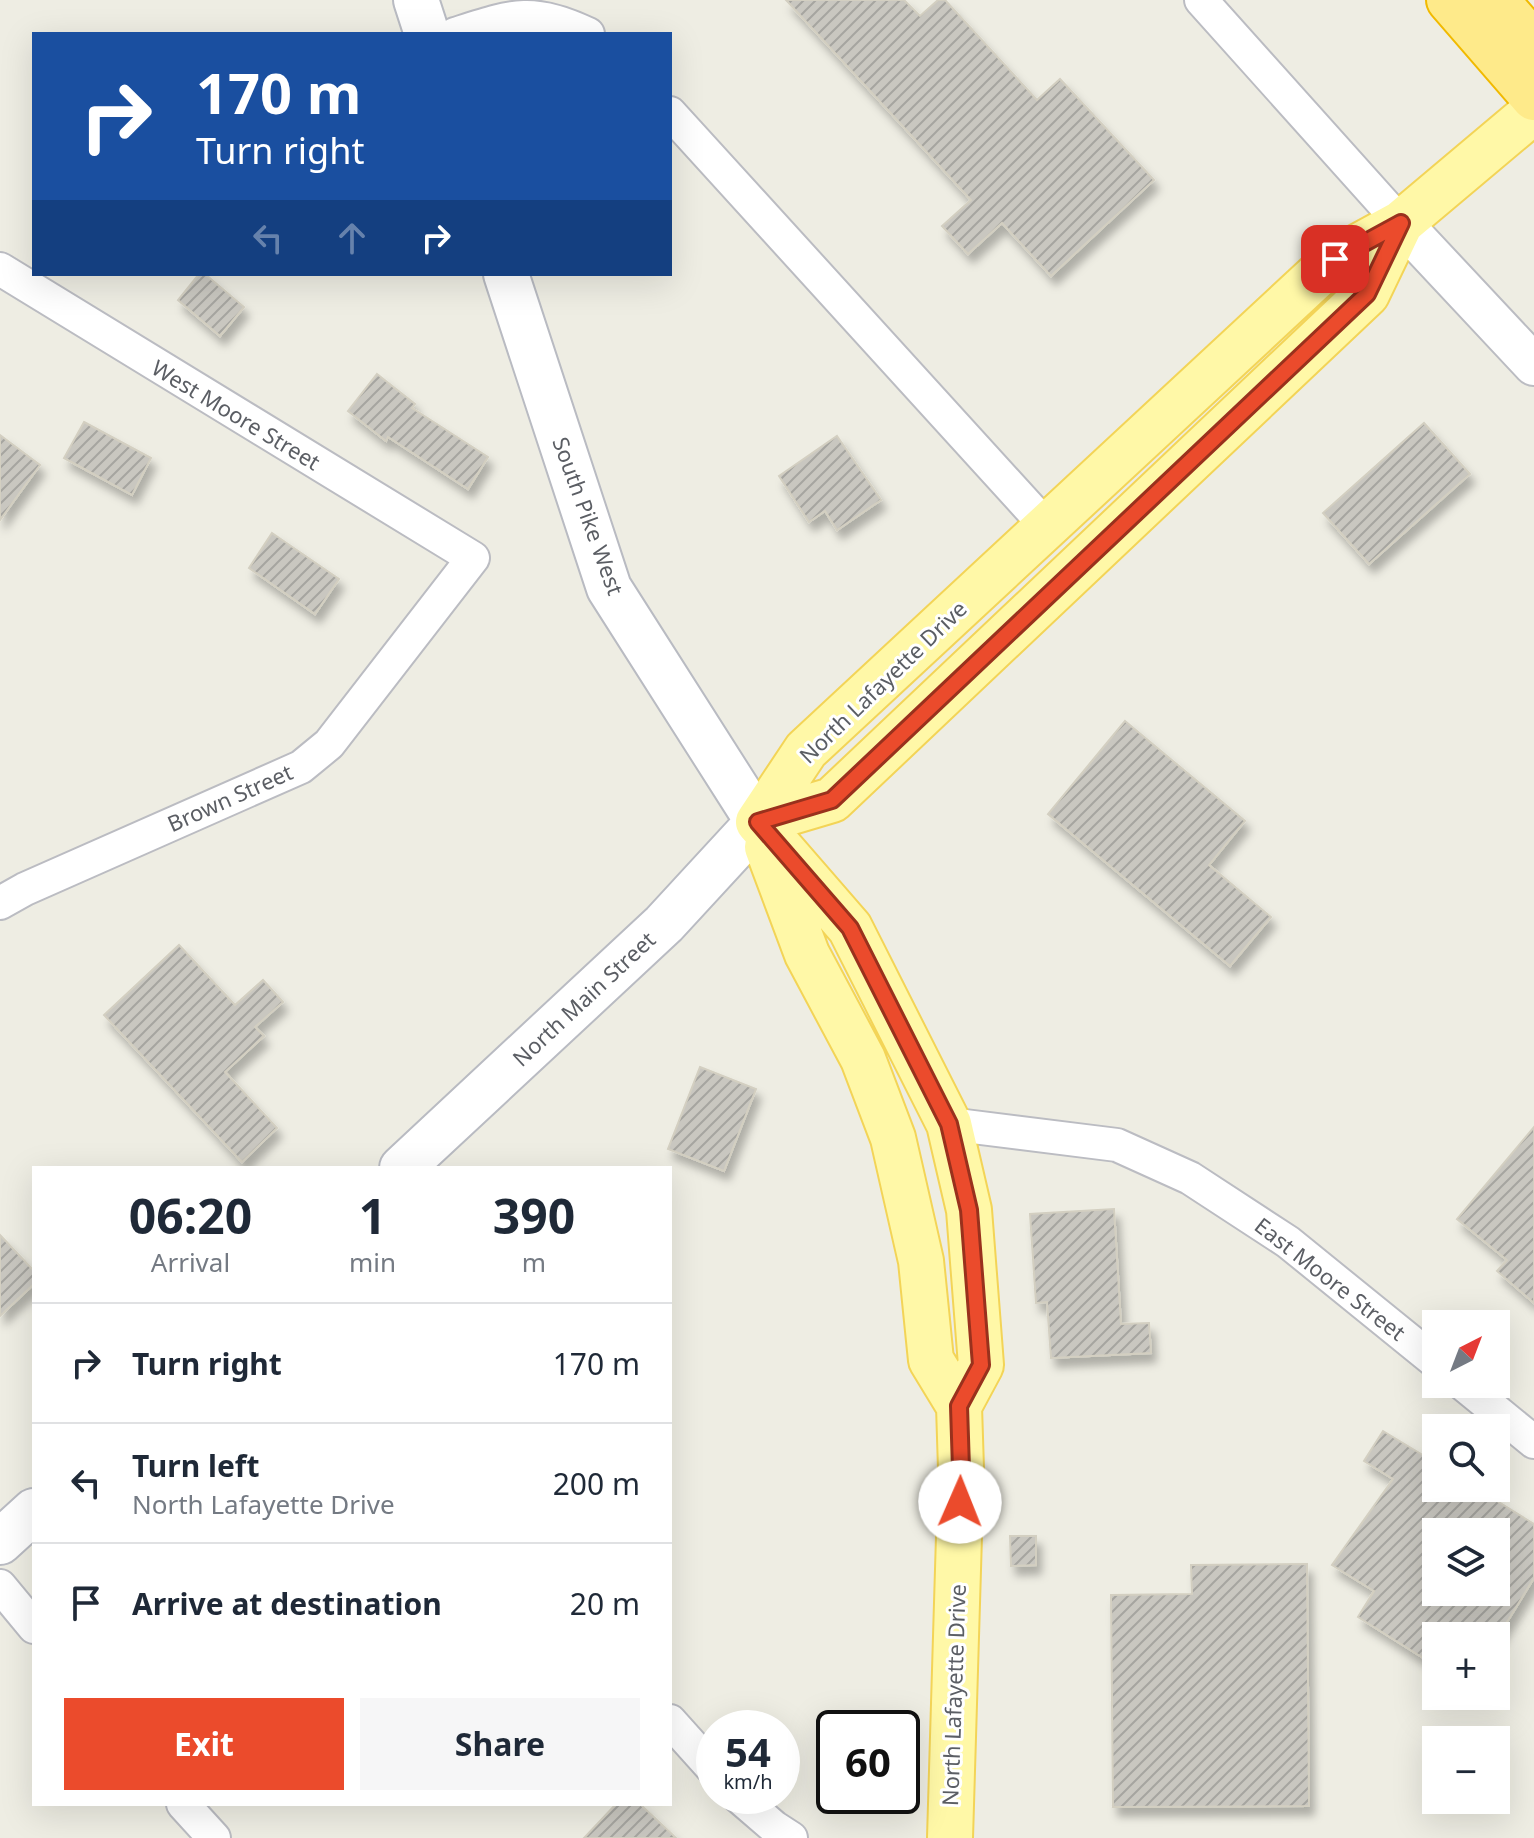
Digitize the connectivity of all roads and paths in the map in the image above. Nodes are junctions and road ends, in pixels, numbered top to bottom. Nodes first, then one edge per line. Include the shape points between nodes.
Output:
1 (416, 0) edge
2 (1201, 0) edge
3 (1496, 0) edge
4 (1450, 2) edge
5 (426, 32) edge
6 (462, 32) edge
7 (584, 32) edge
8 (1534, 44) edge
9 (1534, 98) edge
10 (1534, 111) edge
11 (672, 115) edge
12 (1401, 223) junction
13 (0, 269) edge
14 (507, 276) edge
15 (1534, 365) edge
16 (1047, 527) junction
17 (473, 558) joint
18 (758, 822) junction
19 (0, 903) edge
20 (949, 1124) junction
21 (404, 1166) edge
22 (1422, 1351) edge
23 (1480, 1398) edge
24 (959, 1406) junction
25 (1534, 1442) edge
26 (32, 1513) edge
27 (0, 1542) edge
28 (0, 1586) edge
29 (32, 1625) edge
30 (672, 1723) edge
31 (696, 1750) edge
32 (185, 1806) edge
33 (759, 1814) edge
34 (214, 1838) edge
35 (791, 1838) edge
36 (950, 1838) edge

1 - 5 main road
2 - 12 street
3 - 8 highway
4 - 9 highway
6 - 7 street via 535,16
10 - 12 main road
11 - 16 street
12 - 15 street
12 - 16 main road, North Lafayette Drive via 1335,259
12 - 18 main road via 1367,294 832,800
13 - 17 street, West Moore Street
14 - 18 main road, South Pike West via 609,588
16 - 18 main road, North Lafayette Drive via 806,750
17 - 19 street, Brown Street via 329,744 301,767
18 - 20 main road via 850,928
18 - 21 main road, North Main Street via 664,924
18 - 24 main road via 807,954 863,1059 893,1138 921,1261 931,1360
20 - 22 street, East Moore Street via 1117,1145 1190,1178 1288,1242
20 - 24 main road via 969,1210 981,1365
23 - 25 street
24 - 36 main road, North Lafayette Drive
26 - 27 main road
28 - 29 street
30 - 31 street
32 - 34 street
33 - 35 street

